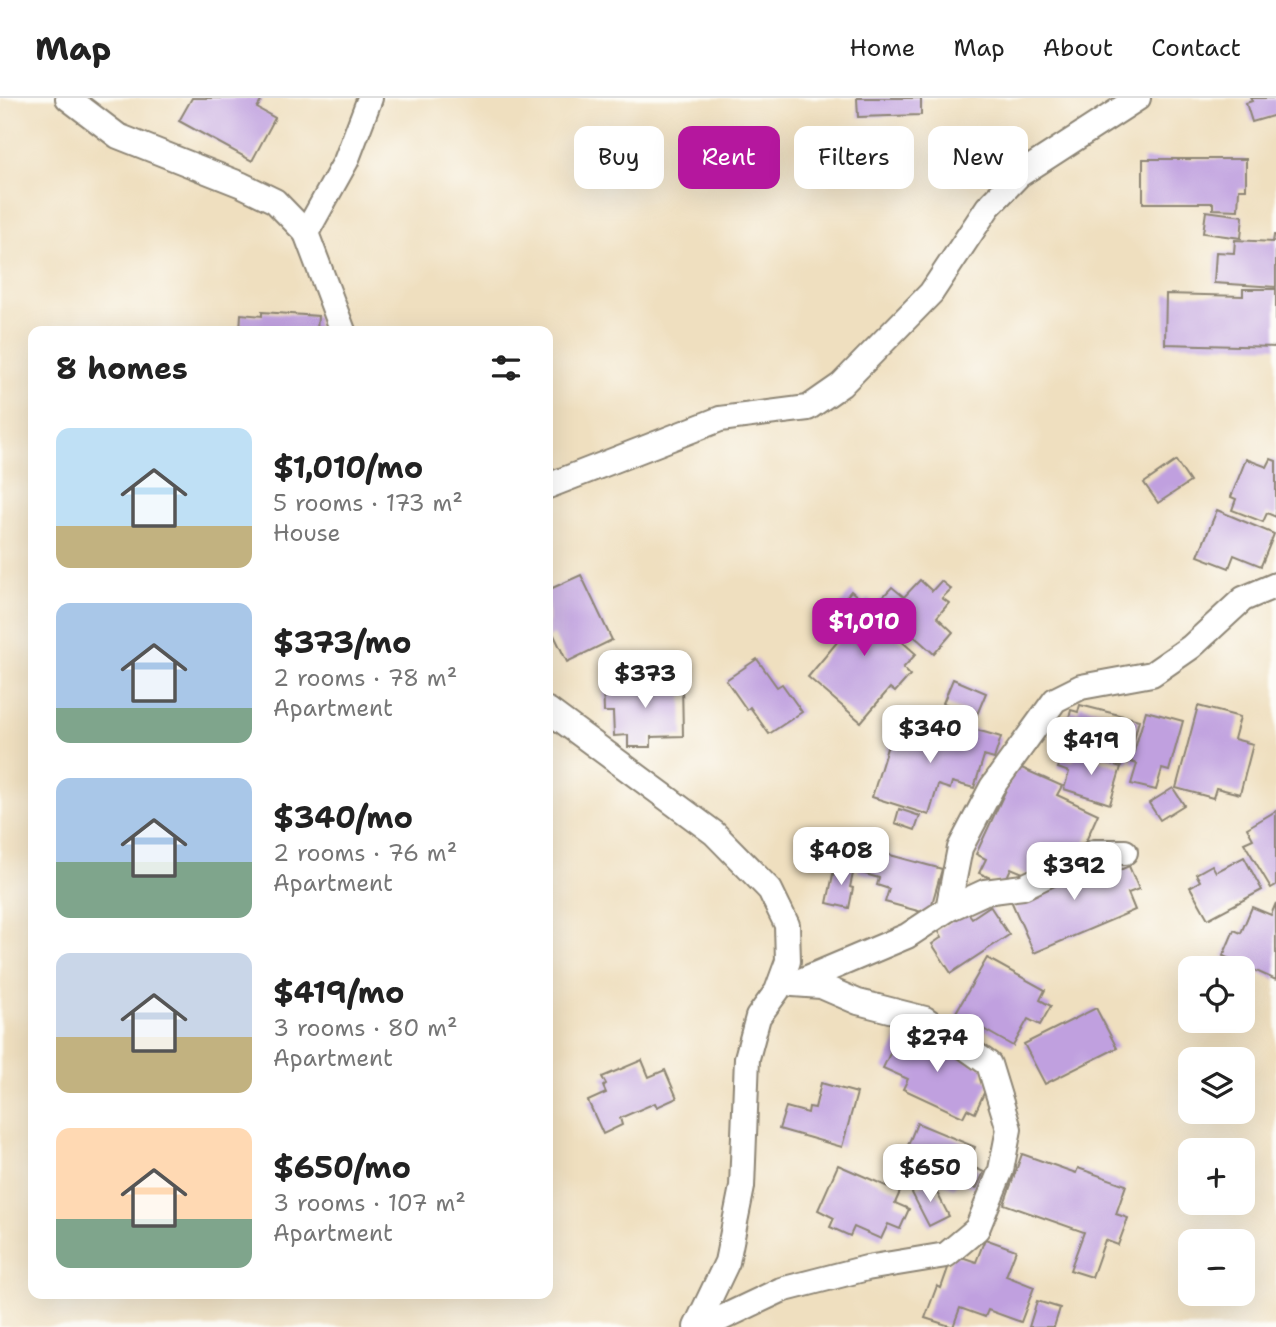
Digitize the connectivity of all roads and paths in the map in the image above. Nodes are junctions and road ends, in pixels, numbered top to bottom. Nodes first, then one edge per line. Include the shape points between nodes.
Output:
1 (68, 98) edge
2 (370, 98) edge
3 (1138, 98) edge
4 (306, 233) junction
5 (341, 326) edge
6 (553, 483) edge
7 (1276, 585) edge
8 (553, 714) edge
9 (1125, 852) dead end
10 (948, 909) junction
11 (785, 987) junction
12 (696, 1327) edge
13 (703, 1327) edge

1 - 4 street via 118,136 275,201
2 - 4 street via 346,161
3 - 6 street via 1019,175 988,207 931,293 841,385 807,408 720,419
4 - 5 street
7 - 10 street via 1243,599 1191,648 1152,674 1081,687 1055,700 992,787 960,848
8 - 11 street via 714,833 770,890 787,925
9 - 10 street via 1095,852 1023,887 985,892
10 - 11 street via 907,936
11 - 12 street via 758,1017 747,1058 742,1187 727,1262
11 - 13 street via 821,986 858,1002 925,1019 989,1064 1009,1129 1001,1170 977,1229 946,1255 867,1268 781,1290

